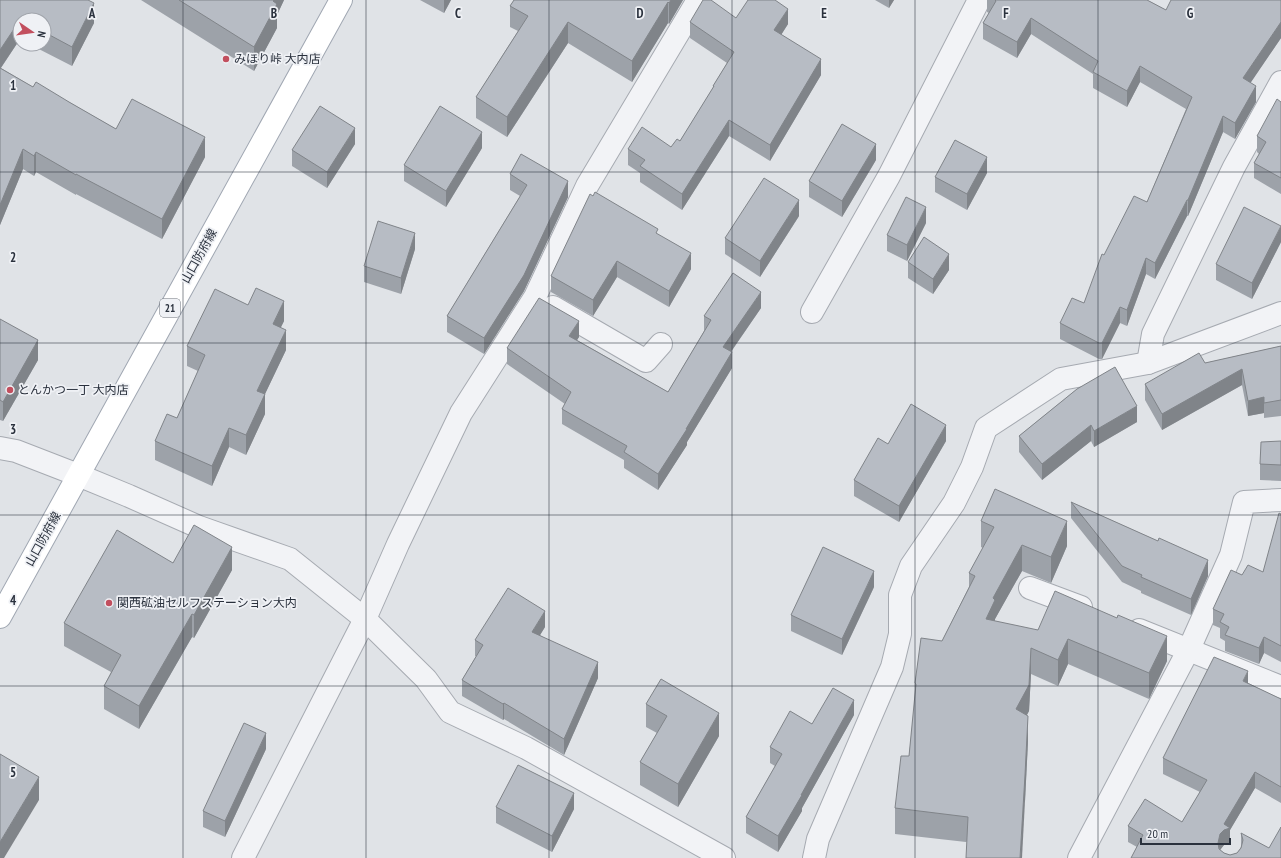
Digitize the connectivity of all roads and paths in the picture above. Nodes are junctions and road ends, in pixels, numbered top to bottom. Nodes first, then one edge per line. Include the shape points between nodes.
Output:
1 (341, 0) edge
2 (698, 0) edge
3 (979, 0) edge
4 (1281, 82) edge
5 (535, 297) junction
6 (812, 312) dead end
7 (1281, 313) edge
8 (661, 344) dead end
9 (1148, 363) junction
10 (0, 448) edge
11 (78, 475) junction
12 (1281, 500) edge
13 (1030, 588) dead end
14 (1102, 616) edge
15 (0, 617) edge
16 (365, 619) junction
17 (1124, 624) edge
18 (1189, 649) junction
19 (1281, 687) edge
20 (243, 858) edge
21 (724, 858) edge
22 (814, 858) edge
23 (1079, 858) edge

1 - 11 main road, 山口防府線 / 21
2 - 5 street via 587,186
3 - 6 street via 889,176
4 - 9 street via 1234,167 1153,334
5 - 8 street via 646,361
5 - 16 street via 461,413
7 - 9 street
9 - 22 street via 1062,379 986,428 972,467 954,503 911,566 900,595 900,634 892,666 818,839
10 - 11 street via 16,451
11 - 15 main road, 山口防府線 / 21
11 - 16 street via 199,527 290,559
12 - 18 street via 1244,502 1231,555
13 - 14 street
16 - 20 street
16 - 21 street via 426,679 450,712 526,748
17 - 18 street
18 - 19 street
18 - 23 street

